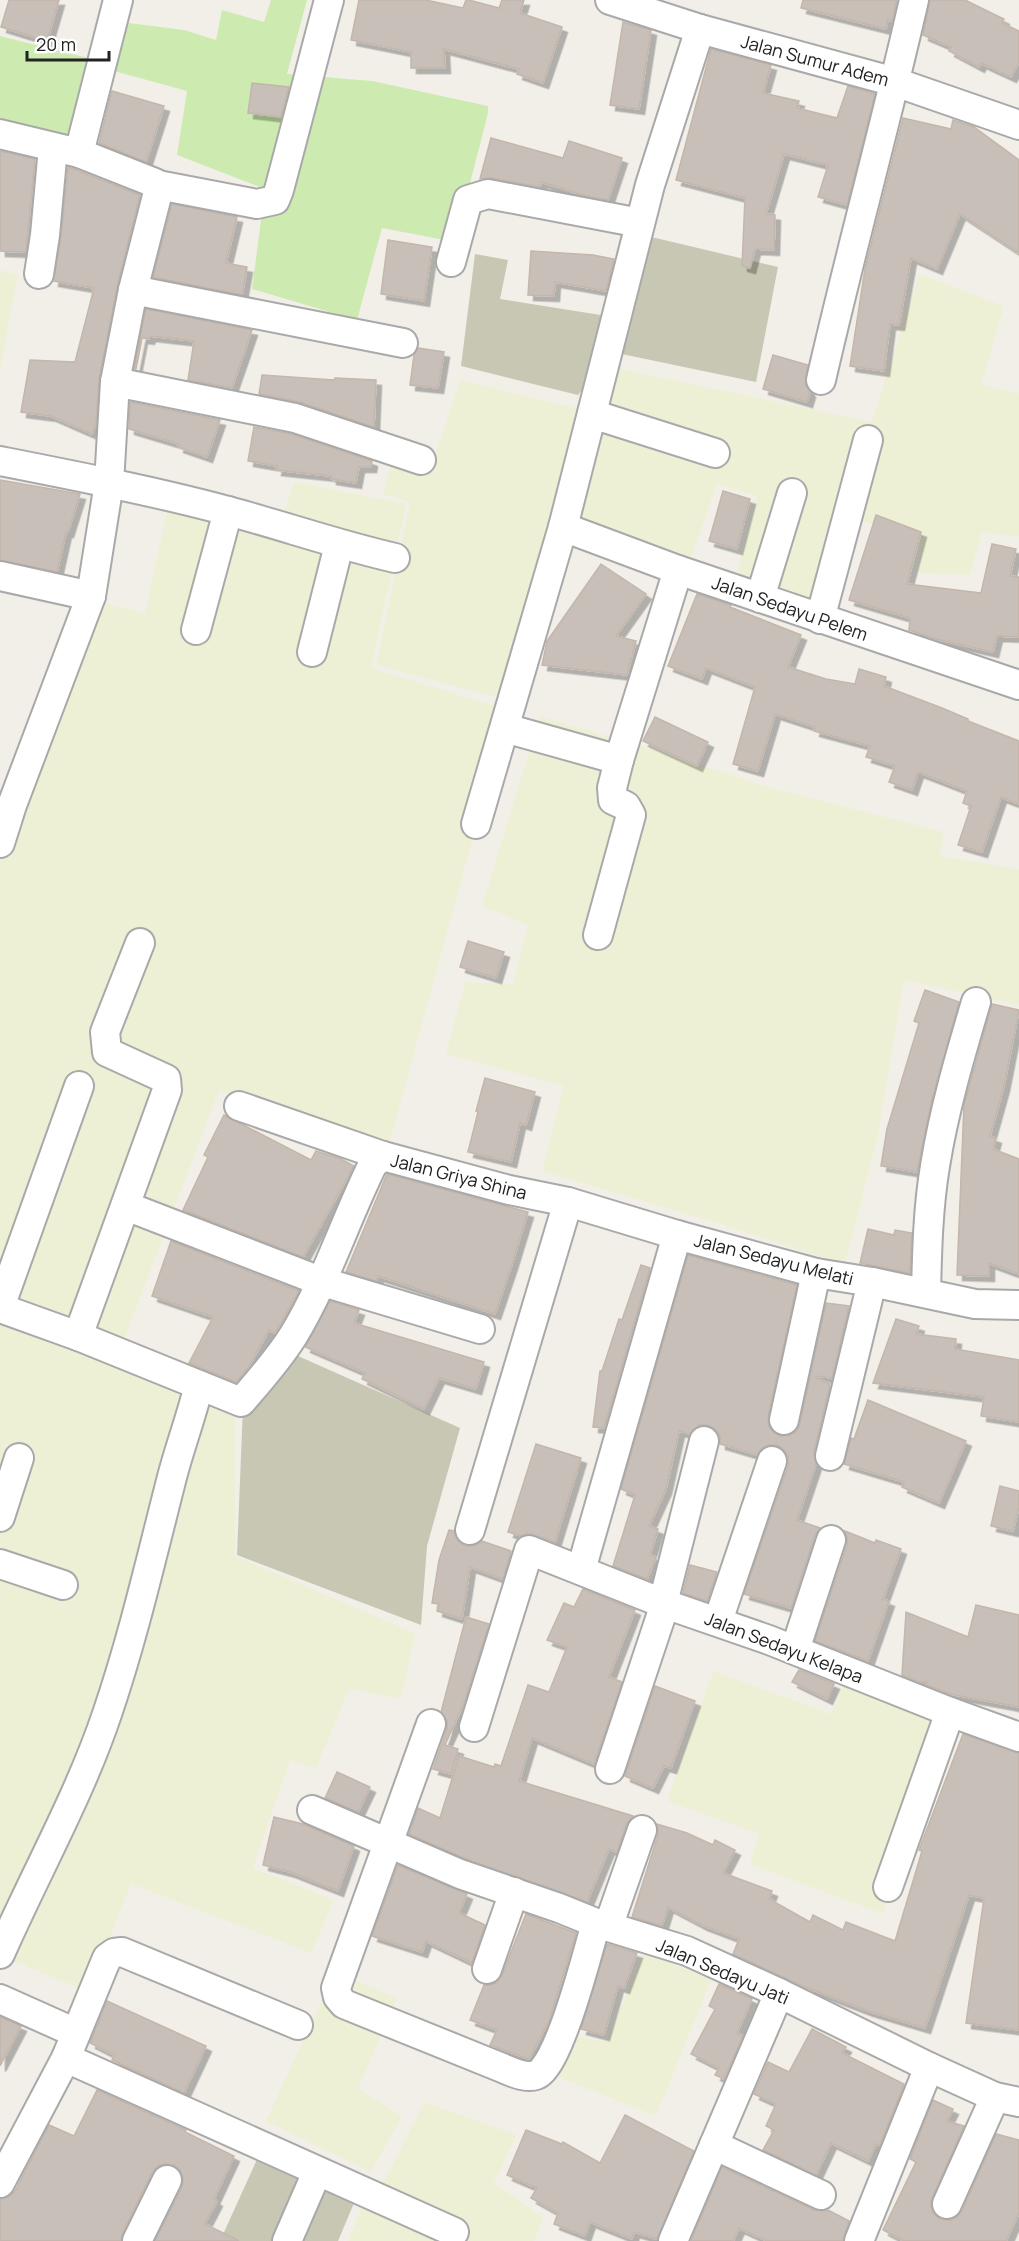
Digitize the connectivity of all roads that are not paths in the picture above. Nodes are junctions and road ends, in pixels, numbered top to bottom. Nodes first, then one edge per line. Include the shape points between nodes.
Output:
1 (118, 0) edge
2 (329, 0) edge
3 (610, 0) edge
4 (914, 0) edge
5 (700, 29) junction
6 (895, 82) junction
7 (1019, 125) edge
8 (0, 134) edge
9 (66, 151) junction
10 (158, 185) junction
11 (640, 224) junction
12 (451, 262) dead end
13 (39, 274) dead end
14 (133, 290) junction
15 (403, 343) dead end
16 (821, 380) dead end
17 (116, 382) junction
18 (592, 414) junction
19 (868, 440) dead end
20 (715, 453) dead end
21 (421, 460) dead end
22 (0, 461) edge
23 (109, 483) junction
24 (792, 493) dead end
25 (228, 511) junction
26 (563, 527) junction
27 (339, 545) junction
28 (395, 558) dead end
29 (678, 570) junction
30 (0, 576) edge
31 (91, 596) junction
32 (760, 598) junction
33 (820, 619) junction
34 (196, 630) dead end
35 (312, 652) dead end
36 (1019, 685) edge
37 (505, 728) junction
38 (619, 760) junction
39 (476, 824) dead end
40 (0, 843) edge
41 (598, 935) dead end
42 (140, 943) dead end
43 (976, 1002) dead end
44 (79, 1086) dead end
45 (239, 1106) dead end
46 (383, 1156) junction
47 (568, 1202) junction
48 (126, 1206) junction
49 (677, 1235) junction
50 (816, 1273) junction
51 (320, 1281) junction
52 (872, 1282) junction
53 (926, 1293) junction
54 (1019, 1305) edge
55 (0, 1308) edge
56 (480, 1329) dead end
57 (78, 1336) junction
58 (197, 1392) junction
59 (784, 1420) dead end
60 (704, 1441) dead end
61 (830, 1456) dead end
62 (19, 1458) dead end
63 (772, 1461) dead end
64 (0, 1517) edge
65 (470, 1530) dead end
66 (831, 1540) dead end
67 (0, 1564) edge
68 (581, 1570) junction
69 (63, 1585) dead end
70 (665, 1604) junction
71 (718, 1621) junction
72 (795, 1650) junction
73 (950, 1712) junction
74 (431, 1724) dead end
75 (474, 1727) dead end
76 (1019, 1737) edge
77 (610, 1769) dead end
78 (312, 1810) dead end
79 (642, 1830) dead end
80 (387, 1842) junction
81 (888, 1887) dead end
82 (514, 1892) junction
83 (602, 1925) junction
84 (0, 1954) edge
85 (487, 1969) dead end
86 (779, 1993) junction
87 (0, 1999) edge
88 (298, 2025) dead end
89 (71, 2045) junction
90 (929, 2067) junction
91 (1007, 2099) edge
92 (714, 2145) junction
93 (317, 2172) junction
94 (167, 2180) dead end
95 (0, 2183) edge
96 (821, 2195) dead end
97 (948, 2204) dead end
98 (454, 2232) dead end
99 (137, 2241) edge
100 (287, 2241) edge
101 (674, 2241) edge
102 (859, 2241) edge

1 - 9 street
2 - 10 street via 275,200 257,204
3 - 5 street, Jalan Sumur Adem
4 - 6 street
5 - 6 street, Jalan Sumur Adem
5 - 11 street
6 - 7 street, Jalan Sumur Adem
6 - 16 street
8 - 9 street
9 - 10 street
9 - 13 street
10 - 14 street
11 - 12 street via 488,194 477,196 468,200
11 - 18 street
14 - 15 street
14 - 17 street
17 - 21 street via 295,418
17 - 23 street
18 - 20 street
18 - 26 street
19 - 33 street
22 - 23 street
23 - 25 street
23 - 31 street
24 - 32 street
25 - 27 street
25 - 34 street
26 - 29 street, Jalan Sedayu Pelem
26 - 37 street
27 - 28 street
27 - 35 street
29 - 32 street, Jalan Sedayu Pelem
29 - 38 street
30 - 31 street
31 - 40 street
32 - 33 street, Jalan Sedayu Pelem
33 - 36 street, Jalan Sedayu Pelem
37 - 38 street
37 - 39 street
38 - 41 street via 612,795 631,815
42 - 48 street via 105,1032 105,1042 107,1052 166,1079 167,1090
43 - 53 street via 954,1077 935,1165
44 - 55 street
45 - 46 street
46 - 47 street, Jalan Griya Shina
46 - 51 street, Jalan Griya Shina via 373,1164
47 - 49 street, Jalan Sedayu Melati
47 - 65 street
48 - 51 street
48 - 57 street
49 - 50 street, Jalan Sedayu Melati
49 - 68 street
50 - 52 street, Jalan Sedayu Melati
50 - 59 street
51 - 56 street
51 - 58 street, Jalan Griya Shina via 293,1336 241,1402
52 - 53 street, Jalan Sedayu Melati
52 - 61 street
53 - 54 street, Jalan Sedayu Melati via 975,1304
55 - 57 street
57 - 58 street
58 - 84 street via 107,1714 73,1802
60 - 70 street
62 - 64 street
63 - 71 street
66 - 72 street
67 - 69 street
68 - 70 street, Jalan Sedayu Kelapa
68 - 75 street, Jalan Sedayu Kelapa via 529,1550
70 - 71 street, Jalan Sedayu Kelapa
70 - 77 street
71 - 72 street, Jalan Sedayu Kelapa
72 - 73 street, Jalan Sedayu Kelapa
73 - 76 street, Jalan Sedayu Kelapa
73 - 81 street
74 - 80 street
78 - 80 street, Jalan Sedayu Jati
79 - 83 street
80 - 82 street, Jalan Sedayu Jati via 460,1874
80 - 83 street via 336,1988 338,1997 344,2004 472,2056 525,2076 535,2076 543,2070 551,2061
82 - 83 street, Jalan Sedayu Jati
82 - 85 street
83 - 86 street, Jalan Sedayu Jati via 687,1951
86 - 90 street, Jalan Sedayu Jati
86 - 92 street
87 - 89 street
88 - 89 street via 122,1952 107,1958
89 - 93 street
89 - 95 street
90 - 91 street, Jalan Sedayu Jati
90 - 102 street
91 - 97 street
92 - 96 street
92 - 101 street
93 - 98 street
93 - 100 street
94 - 99 street

